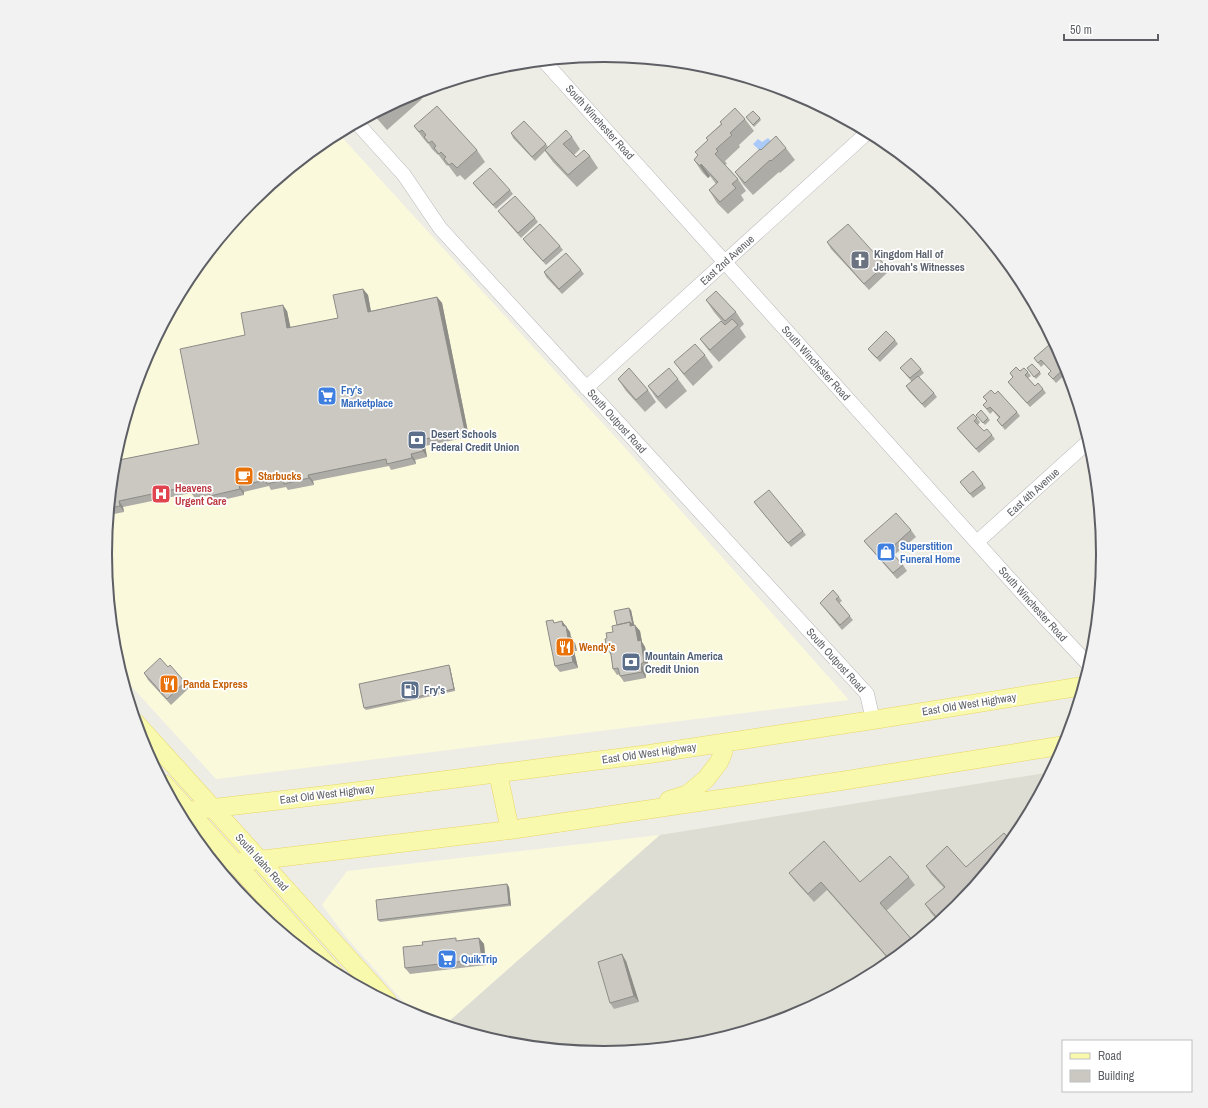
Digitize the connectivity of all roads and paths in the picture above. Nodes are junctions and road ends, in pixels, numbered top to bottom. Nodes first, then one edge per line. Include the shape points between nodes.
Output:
1 (548, 65) edge
2 (360, 127) edge
3 (863, 136) edge
4 (726, 262) junction
5 (586, 388) junction
6 (1084, 446) edge
7 (977, 542) junction
8 (1084, 660) edge
9 (1077, 687) edge
10 (873, 720) junction
11 (146, 733) edge
12 (721, 743) junction
13 (1057, 746) edge
14 (498, 773) junction
15 (213, 807) junction
16 (185, 811) edge
17 (636, 812) junction
18 (188, 816) edge
19 (510, 830) junction
20 (260, 859) junction
21 (235, 862) junction
22 (222, 864) edge
23 (315, 952) edge
24 (379, 991) edge

1 - 4 street, South Winchester Road
2 - 5 street, South Outpost Road via 404,175 440,228
3 - 4 street, East 2nd Avenue
4 - 5 street, East 2nd Avenue
4 - 7 street, South Winchester Road
5 - 10 street, South Outpost Road via 867,694
6 - 7 street, East 4th Avenue
7 - 8 street, South Winchester Road
9 - 10 main road, East Old West Highway
10 - 12 main road, East Old West Highway
11 - 15 main road, South Idaho Road
12 - 14 main road, East Old West Highway
12 - 17 main road via 723,753 719,762 697,787 688,794
13 - 17 main road
14 - 15 main road, East Old West Highway
14 - 19 main road
15 - 16 main road, East Old West Highway
15 - 20 main road, South Idaho Road
17 - 19 main road
18 - 21 main road, South Idaho Road
19 - 20 main road
20 - 21 main road
20 - 24 main road, South Idaho Road
21 - 22 main road
21 - 23 main road, South Idaho Road

